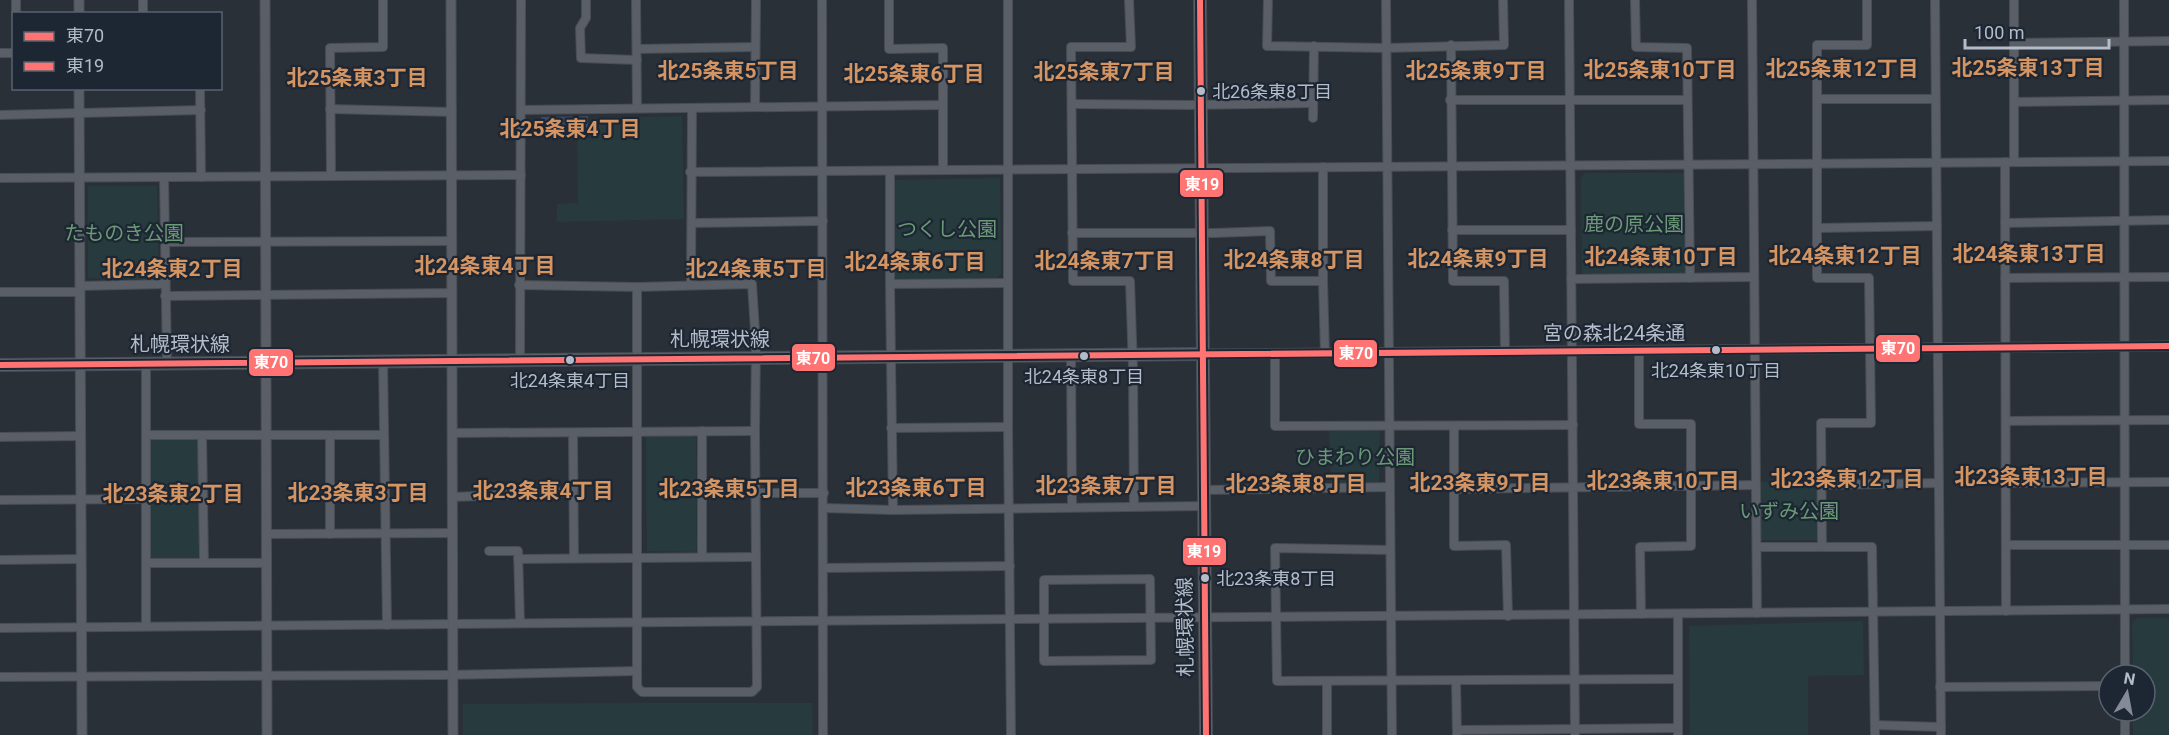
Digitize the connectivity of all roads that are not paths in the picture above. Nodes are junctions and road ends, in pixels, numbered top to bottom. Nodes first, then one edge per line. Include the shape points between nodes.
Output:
1 (265, 0) edge
2 (383, 0) edge
3 (451, 0) edge
4 (521, 0) edge
5 (586, 0) edge
6 (636, 0) edge
7 (756, 0) edge
8 (822, 0) edge
9 (889, 0) edge
10 (1008, 0) edge
11 (1129, 0) edge
12 (1200, 0) edge
13 (1268, 0) edge
14 (1386, 0) edge
15 (1503, 0) edge
16 (1569, 0) edge
17 (1635, 0) edge
18 (1752, 0) edge
19 (1867, 0) edge
20 (1935, 0) edge
21 (2014, 0) edge
22 (2124, 0) edge
23 (2169, 41) edge
24 (2124, 42) junction
25 (2014, 43) junction
26 (1451, 45) junction
27 (1314, 46) junction
28 (754, 47) junction
29 (1386, 48) junction
30 (637, 49) junction
31 (637, 60) junction
32 (79, 90) edge
33 (200, 90) edge
34 (1816, 99) junction
35 (1935, 99) junction
36 (1450, 100) junction
37 (1570, 100) junction
38 (1687, 100) junction
39 (2169, 100) edge
40 (2124, 101) junction
41 (2014, 102) junction
42 (1201, 103) junction
43 (1313, 103) junction
44 (1072, 104) junction
45 (943, 105) junction
46 (755, 106) junction
47 (637, 108) junction
48 (692, 108) junction
49 (822, 108) junction
50 (330, 109) junction
51 (201, 110) junction
52 (521, 110) junction
53 (452, 112) junction
54 (80, 113) junction
55 (0, 115) edge
56 (1313, 118) dead end
57 (2124, 161) junction
58 (2169, 161) edge
59 (2005, 162) junction
60 (2014, 162) junction
61 (1936, 163) junction
62 (1754, 164) junction
63 (1817, 164) junction
64 (1688, 165) junction
65 (1452, 166) junction
66 (1570, 166) junction
67 (1323, 167) junction
68 (1388, 167) junction
69 (1201, 168) junction
70 (1072, 169) junction
71 (943, 170) junction
72 (1008, 170) junction
73 (890, 171) junction
74 (690, 172) junction
75 (823, 172) junction
76 (451, 175) junction
77 (521, 175) junction
78 (331, 176) junction
79 (79, 177) junction
80 (164, 177) junction
81 (201, 177) junction
82 (265, 177) junction
83 (0, 178) edge
84 (2169, 220) edge
85 (823, 221) junction
86 (2124, 221) junction
87 (692, 223) junction
88 (2005, 223) junction
89 (1937, 226) junction
90 (1818, 228) junction
91 (1452, 230) junction
92 (1571, 230) junction
93 (1072, 233) junction
94 (1202, 233) junction
95 (452, 241) junction
96 (165, 242) junction
97 (266, 242) junction
98 (2123, 277) junction
99 (2169, 277) edge
100 (1690, 278) junction
101 (1754, 278) junction
102 (2005, 278) junction
103 (1571, 279) junction
104 (1323, 281) junction
105 (1008, 283) junction
106 (165, 284) junction
107 (890, 284) junction
108 (519, 285) junction
109 (691, 285) junction
110 (637, 287) junction
111 (80, 289) junction
112 (0, 292) edge
113 (452, 292) junction
114 (266, 294) junction
115 (165, 296) junction
116 (2169, 346) edge
117 (2124, 347) junction
118 (2006, 348) junction
119 (1871, 349) junction
120 (1938, 349) junction
121 (1755, 350) junction
122 (1505, 351) junction
123 (1572, 351) junction
124 (1639, 351) junction
125 (1388, 353) junction
126 (1203, 354) junction
127 (1275, 354) junction
128 (1325, 354) junction
129 (1071, 355) junction
130 (1132, 355) junction
131 (1009, 356) junction
132 (824, 357) junction
133 (891, 357) junction
134 (756, 358) junction
135 (638, 359) junction
136 (453, 360) junction
137 (520, 360) junction
138 (383, 361) junction
139 (266, 362) junction
140 (146, 363) junction
141 (166, 363) junction
142 (81, 364) junction
143 (0, 365) edge
144 (2169, 420) edge
145 (2006, 421) junction
146 (2124, 421) junction
147 (1573, 425) junction
148 (1389, 426) junction
149 (1454, 426) junction
150 (1008, 427) junction
151 (891, 428) junction
152 (702, 431) junction
153 (755, 431) junction
154 (573, 433) junction
155 (638, 433) junction
156 (453, 434) junction
157 (146, 435) junction
158 (202, 435) junction
159 (266, 435) junction
160 (330, 435) junction
161 (384, 435) junction
162 (81, 436) junction
163 (0, 437) edge
164 (2124, 482) junction
165 (2169, 482) edge
166 (1939, 483) junction
167 (2006, 483) junction
168 (1756, 485) junction
169 (1821, 485) junction
170 (1691, 486) junction
171 (1574, 487) junction
172 (1389, 488) junction
173 (1455, 489) junction
174 (1204, 490) junction
175 (573, 492) junction
176 (755, 493) junction
177 (824, 493) junction
178 (453, 497) junction
179 (80, 499) junction
180 (146, 499) junction
181 (0, 500) edge
182 (1134, 506) junction
183 (1204, 506) junction
184 (1009, 507) junction
185 (1072, 507) junction
186 (824, 508) junction
187 (893, 510) junction
188 (453, 533) junction
189 (267, 534) junction
190 (330, 534) junction
191 (385, 534) junction
192 (2006, 545) junction
193 (2124, 545) junction
194 (2169, 545) edge
195 (1756, 547) junction
196 (1822, 547) junction
197 (1390, 550) junction
198 (489, 551) dead end
199 (638, 557) junction
200 (702, 557) junction
201 (756, 557) junction
202 (574, 558) junction
203 (81, 559) junction
204 (518, 559) junction
205 (0, 560) edge
206 (146, 563) junction
207 (204, 563) junction
208 (267, 563) junction
209 (1010, 566) junction
210 (824, 568) junction
211 (2169, 609) edge
212 (2125, 610) junction
213 (2006, 611) junction
214 (1874, 612) junction
215 (1940, 612) junction
216 (1757, 613) junction
217 (1574, 614) junction
218 (1641, 614) junction
219 (1678, 614) junction
220 (1276, 616) junction
221 (1390, 616) junction
222 (1508, 616) junction
223 (1151, 617) junction
224 (1205, 617) junction
225 (1009, 619) junction
226 (1044, 619) junction
227 (756, 621) junction
228 (824, 621) junction
229 (520, 623) junction
230 (638, 623) junction
231 (453, 624) junction
232 (387, 625) junction
233 (146, 626) junction
234 (267, 626) junction
235 (82, 627) junction
236 (0, 628) edge
237 (2125, 663) edge
238 (637, 671) junction
239 (453, 675) junction
240 (267, 676) junction
241 (0, 677) edge
242 (82, 677) junction
243 (1574, 679) junction
244 (1678, 679) junction
245 (1456, 680) junction
246 (1327, 681) junction
247 (1392, 681) junction
248 (2097, 686) edge
249 (1940, 687) junction
250 (1875, 725) junction
251 (1941, 731) edge
252 (1575, 732) edge
253 (1678, 732) edge
254 (1457, 733) edge
255 (82, 735) edge
256 (267, 735) edge
257 (453, 735) edge
258 (823, 735) edge
259 (1011, 735) edge
260 (1206, 735) edge
261 (1327, 735) edge
262 (1392, 735) edge
263 (1875, 735) edge

1 - 82 street
2 - 50 street via 383,47 330,48
3 - 53 street
4 - 52 street
5 - 31 street via 586,18 580,28 581,58
6 - 30 street
7 - 28 street
8 - 49 street
9 - 45 street via 889,49 943,48
10 - 72 street
11 - 44 street via 1131,47 1071,47
12 - 42 main road
13 - 27 street via 1267,46
14 - 29 street
15 - 26 street via 1504,45
16 - 37 street
17 - 38 street via 1636,46 1687,48
18 - 62 street
19 - 34 street via 1867,45 1817,45
20 - 35 street
21 - 25 street
22 - 24 street
23 - 24 street
24 - 25 street
24 - 40 street
25 - 41 street
26 - 29 street
26 - 36 street
27 - 29 street
27 - 43 street
28 - 30 street
28 - 46 street
29 - 68 street
30 - 31 street
31 - 47 street
32 - 54 street
33 - 51 street
34 - 35 street
34 - 63 street
35 - 61 street
36 - 37 street
36 - 65 street
37 - 38 street
37 - 66 street
38 - 64 street
39 - 40 street
40 - 41 street
40 - 57 street
41 - 60 street
42 - 43 street
42 - 44 street
42 - 69 main road
43 - 56 street
44 - 70 street
45 - 49 street
45 - 71 street
46 - 48 street
46 - 49 street
47 - 48 street
47 - 52 street
48 - 74 street
49 - 75 street
50 - 53 street
50 - 78 street
51 - 54 street
51 - 81 street
52 - 77 street
53 - 76 street
54 - 55 street
54 - 79 street
57 - 58 street
57 - 60 street
57 - 86 street
59 - 60 street
59 - 61 street
59 - 88 street
61 - 63 street
61 - 89 street
62 - 63 street
62 - 64 street
62 - 101 street
63 - 90 street
64 - 66 street
64 - 100 street
65 - 66 street
65 - 68 street
65 - 91 street
66 - 92 street
67 - 68 street
67 - 69 street
67 - 104 street
68 - 125 street
69 - 70 street
69 - 94 main road
70 - 72 street
70 - 93 street
71 - 72 street
71 - 73 street
72 - 105 street
73 - 75 street
73 - 107 street
74 - 75 street
74 - 87 street
75 - 85 street
76 - 77 street
76 - 78 street
76 - 95 street
77 - 108 street
78 - 82 street
79 - 80 street
79 - 83 street
79 - 111 street
80 - 81 street
80 - 96 street
81 - 82 street
82 - 97 street
84 - 86 street
85 - 87 street
85 - 132 street
86 - 88 street
86 - 98 street
87 - 109 street
88 - 102 street
89 - 90 street
89 - 120 street
90 - 119 street via 1817,278 1869,278
91 - 92 street
91 - 122 street via 1453,281 1504,281
92 - 103 street
93 - 94 street
93 - 130 street via 1073,281 1130,281
94 - 104 street via 1270,231 1271,281
94 - 126 main road
95 - 97 street
95 - 113 street
96 - 97 street
96 - 106 street
97 - 114 street
98 - 99 street
98 - 102 street
98 - 117 street
100 - 101 street
100 - 103 street
101 - 121 street
102 - 118 street
103 - 123 street
104 - 128 street
105 - 107 street
105 - 131 street
106 - 111 street
106 - 115 street
107 - 133 street
108 - 110 street
108 - 137 street
109 - 110 street
109 - 134 street via 753,284
110 - 135 street
111 - 112 street
111 - 142 street
113 - 114 street
113 - 136 street
114 - 115 street
114 - 139 street
115 - 141 street
116 - 117 street, 宮の森北24条通
117 - 118 street, 宮の森北24条通
117 - 146 street
118 - 120 street, 宮の森北24条通
118 - 145 street
119 - 120 street, 宮の森北24条通
119 - 121 street, 宮の森北24条通
119 - 169 street via 1871,423 1821,423
120 - 166 street
121 - 124 street, 宮の森北24条通
121 - 168 street
122 - 123 street, 宮の森北24条通
122 - 125 street, 宮の森北24条通
123 - 124 street, 宮の森北24条通
123 - 147 street
124 - 170 street via 1639,424 1691,424
125 - 128 street, 宮の森北24条通
125 - 148 street
126 - 127 street, 宮の森北24条通
126 - 130 main road, 札幌環状線
126 - 174 main road, 札幌環状線
127 - 128 street, 宮の森北24条通
127 - 148 street via 1275,426
129 - 130 main road, 札幌環状線
129 - 131 main road, 札幌環状線
129 - 185 street
130 - 182 street
131 - 133 main road, 札幌環状線
131 - 150 street
132 - 133 main road, 札幌環状線
132 - 134 main road, 札幌環状線
132 - 177 street
133 - 151 street
134 - 135 main road, 札幌環状線
134 - 153 street
135 - 137 main road, 札幌環状線
135 - 155 street
136 - 137 main road, 札幌環状線
136 - 138 main road, 札幌環状線
136 - 156 street
138 - 139 main road, 札幌環状線
138 - 161 street
139 - 141 main road, 札幌環状線
139 - 159 street
140 - 141 main road, 札幌環状線
140 - 142 main road, 札幌環状線
140 - 157 street
142 - 143 main road, 札幌環状線
142 - 162 street
144 - 146 street
145 - 146 street
145 - 167 street
146 - 164 street
147 - 149 street
147 - 171 street
148 - 149 street
148 - 172 street
149 - 173 street
150 - 151 street
150 - 184 street
151 - 187 street
152 - 153 street
152 - 155 street
152 - 200 street
153 - 176 street
154 - 155 street
154 - 156 street
154 - 175 street
155 - 199 street
156 - 178 street
157 - 158 street
157 - 180 street
158 - 159 street
158 - 207 street
159 - 160 street
159 - 189 street
160 - 161 street
160 - 190 street
161 - 191 street
162 - 163 street
162 - 179 street
164 - 165 street
164 - 167 street
164 - 193 street
166 - 169 street
166 - 215 street
167 - 192 street
168 - 170 street
168 - 195 street
169 - 196 street
170 - 171 street
170 - 218 street via 1691,546 1640,547
171 - 173 street
171 - 217 street
172 - 174 street
172 - 197 street
173 - 222 street via 1454,546 1506,545
174 - 183 main road, 札幌環状線
175 - 178 street
175 - 202 street
176 - 177 street
176 - 201 street
177 - 186 street
178 - 188 street
179 - 180 street
179 - 181 street
179 - 203 street
180 - 206 street
182 - 183 street
182 - 185 street
183 - 224 main road, 札幌環状線
184 - 185 street
184 - 187 street
184 - 209 street
186 - 187 street
186 - 210 street
188 - 191 street
188 - 231 street
189 - 190 street
189 - 208 street
190 - 191 street
191 - 232 street
192 - 193 street
192 - 213 street
193 - 194 street
193 - 212 street
195 - 196 street
195 - 216 street
196 - 214 street via 1872,547
197 - 220 street via 1275,548
197 - 221 street
198 - 204 street via 518,551
199 - 200 street
199 - 202 street
199 - 230 street
200 - 201 street
201 - 227 street
202 - 204 street
203 - 205 street
203 - 235 street
204 - 229 street
206 - 207 street
206 - 233 street
207 - 208 street
208 - 234 street
209 - 210 street
209 - 225 street
210 - 228 street
211 - 212 street
212 - 213 street
212 - 237 street
213 - 215 street
214 - 215 street
214 - 216 street
214 - 250 street
215 - 249 street
216 - 219 street
217 - 218 street
217 - 222 street
217 - 243 street
218 - 219 street
219 - 244 street
220 - 221 street
220 - 224 street
220 - 246 street via 1277,681
221 - 222 street
221 - 247 street
223 - 224 street
223 - 226 street
223 - 226 street via 1150,579 1044,580
223 - 226 street via 1151,660 1044,661
224 - 260 main road, 札幌環状線
225 - 226 street
225 - 228 street
225 - 259 street
227 - 228 street
227 - 230 street
227 - 238 street via 757,687 752,692 642,692 637,687
228 - 258 street
229 - 230 street
229 - 231 street
230 - 238 street
231 - 232 street
231 - 239 street
232 - 234 street
233 - 234 street
233 - 235 street
234 - 240 street
235 - 236 street
235 - 242 street
238 - 239 street
239 - 240 street
239 - 257 street
240 - 242 street
240 - 256 street
241 - 242 street
242 - 255 street
243 - 244 street
243 - 245 street
243 - 252 street
244 - 253 street
245 - 247 street
245 - 254 street
246 - 247 street
246 - 261 street
247 - 262 street
248 - 249 street
249 - 251 street
250 - 251 street
250 - 263 street
252 - 253 street
252 - 254 street

